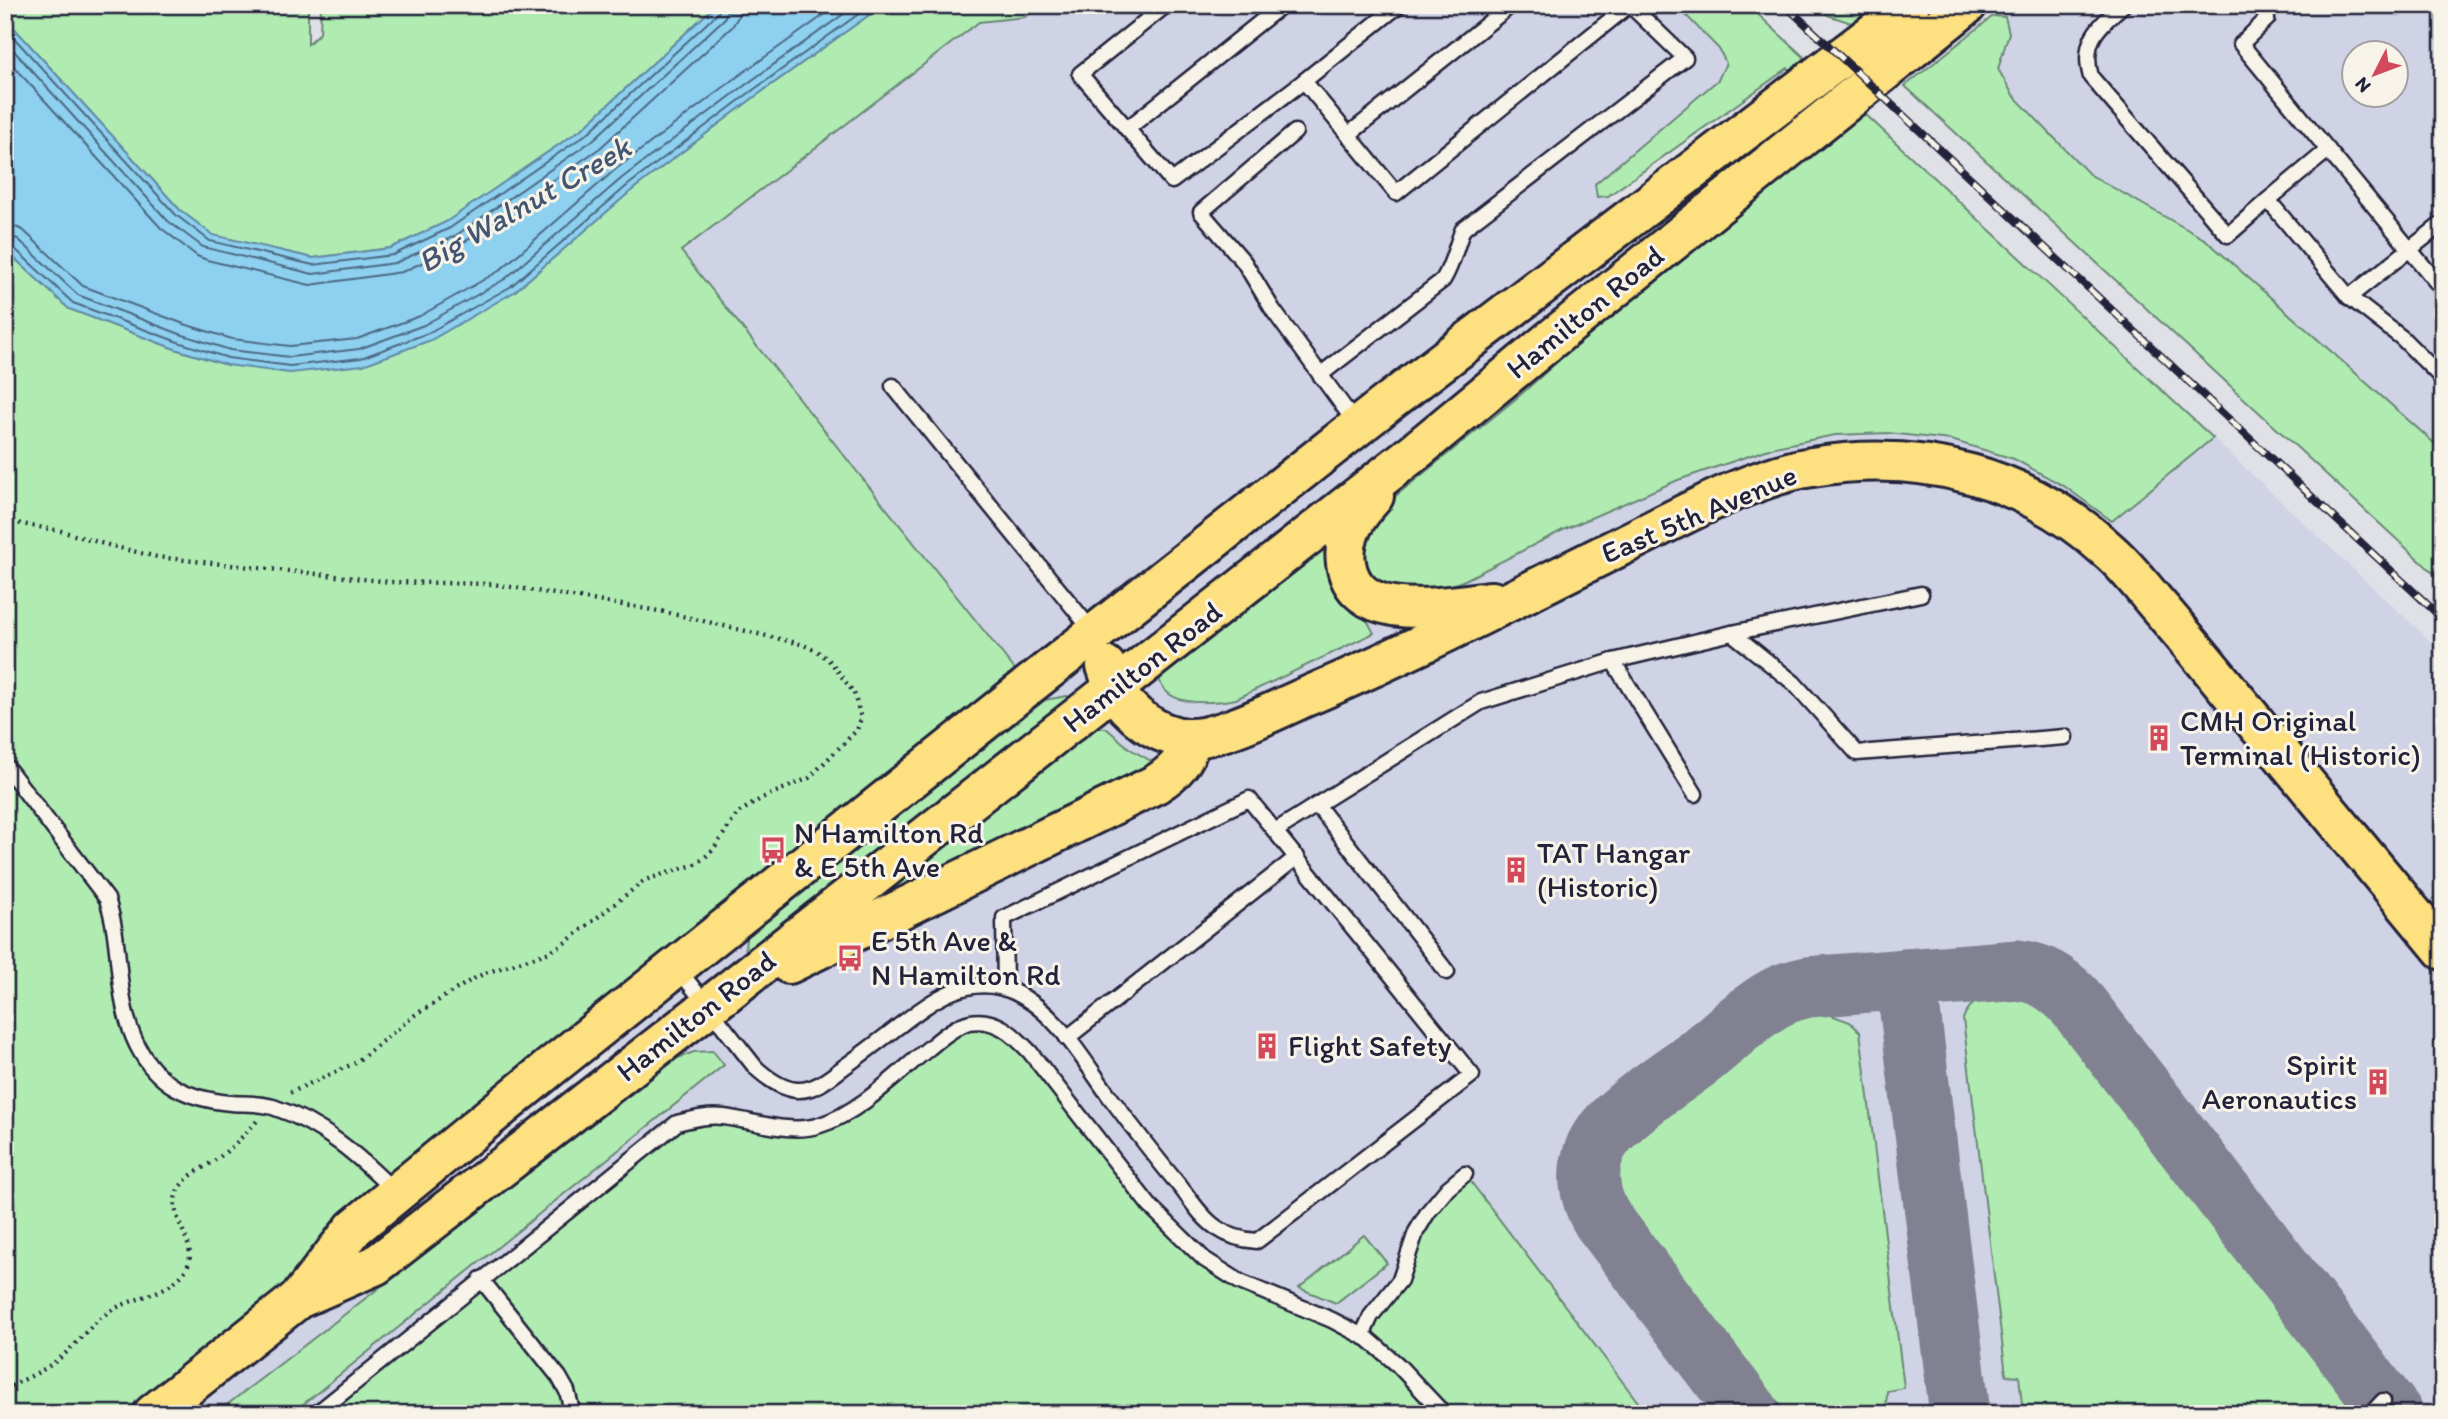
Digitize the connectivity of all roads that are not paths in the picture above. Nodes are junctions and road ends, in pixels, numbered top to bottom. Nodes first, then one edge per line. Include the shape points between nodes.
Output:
1 (1166, 5) edge
2 (1282, 5) edge
3 (1399, 5) edge
4 (1511, 5) edge
5 (1629, 5) edge
6 (1910, 5) edge
7 (1967, 5) edge
8 (2123, 5) edge
9 (2262, 5) edge
10 (1304, 81) junction
11 (1127, 129) junction
12 (1295, 132) dead end
13 (1348, 135) junction
14 (2328, 150) junction
15 (2268, 200) junction
16 (2443, 223) edge
17 (2409, 250) junction
18 (2443, 290) edge
19 (2349, 297) junction
20 (1320, 375) junction
21 (2443, 379) edge
22 (893, 386) dead end
23 (1357, 426) junction
24 (1417, 450) junction
25 (1922, 594) dead end
26 (1511, 599) junction
27 (1732, 633) junction
28 (1095, 634) junction
29 (1613, 662) junction
30 (1114, 689) junction
31 (2066, 737) dead end
32 (1192, 738) junction
33 (5, 765) edge
34 (1695, 794) dead end
35 (1317, 805) junction
36 (1275, 831) junction
37 (1297, 857) junction
38 (2388, 883) junction
39 (2443, 950) edge
40 (677, 968) junction
41 (1447, 972) dead end
42 (2443, 974) edge
43 (1005, 989) junction
44 (714, 1003) junction
45 (1067, 1038) junction
46 (1465, 1174) dead end
47 (396, 1194) junction
48 (481, 1279) junction
49 (298, 1299) junction
50 (1362, 1336) junction
51 (2383, 1401) dead end
52 (153, 1414) edge
53 (316, 1414) edge
54 (573, 1414) edge
55 (1444, 1414) edge
56 (2371, 1414) edge

1 - 11 lane via 1080,74
2 - 11 lane
3 - 10 lane
4 - 13 lane
5 - 13 lane via 1396,192
5 - 20 lane via 1685,58 1463,229 1443,280
6 - 23 main road, Hamilton Road
7 - 24 main road, Hamilton Road
8 - 15 lane via 2104,21 2088,46 2091,77 2228,235
9 - 14 lane via 2267,19 2241,44
10 - 11 lane via 1172,181
10 - 13 lane
12 - 20 lane via 1201,212 1244,262
14 - 15 lane
14 - 17 lane
15 - 19 lane
16 - 17 lane
17 - 18 lane
17 - 19 lane
19 - 21 lane via 2402,338
20 - 23 lane
22 - 28 lane
23 - 28 main road, Hamilton Road
24 - 26 main road via 1354,520 1345,550 1352,581 1374,602 1399,607
24 - 30 main road, Hamilton Road
25 - 27 lane
26 - 32 main road, East 5th Avenue via 1314,694 1247,722
26 - 38 main road, East 5th Avenue via 1696,509 1769,478 1809,467 1921,463 1991,479 2057,511 2115,555
27 - 29 lane
27 - 31 lane via 1794,683 1857,753
28 - 30 main road, East 5th Avenue
28 - 40 main road, Hamilton Road
29 - 34 lane
29 - 35 lane via 1482,702
30 - 32 main road, East 5th Avenue via 1151,726
30 - 44 main road, Hamilton Road
32 - 44 main road via 1183,761 1156,784
33 - 47 lane via 107,899 115,923 127,1024 163,1080 184,1094 211,1101 271,1107 327,1134 362,1159
35 - 36 lane
35 - 41 lane
36 - 37 lane
36 - 43 lane via 1249,799 1004,918
37 - 45 lane
37 - 45 lane via 1472,1075 1257,1241 1238,1240 1215,1227 1170,1174
38 - 39 main road, East 5th Avenue
38 - 42 main road, East 5th Avenue
40 - 44 lane
40 - 47 main road, Hamilton Road
43 - 44 lane via 974,985 944,994 830,1079 798,1090 766,1077
43 - 45 lane via 1037,1005
44 - 49 main road, Hamilton Road via 376,1265
46 - 50 lane via 1428,1212 1400,1280
47 - 49 main road, Hamilton Road via 354,1228
48 - 50 lane via 677,1123 723,1117 762,1125 818,1126 848,1113 941,1038 969,1022 989,1023 1011,1031 1149,1205 1203,1259 1240,1282
48 - 53 lane
48 - 54 lane via 559,1377
49 - 52 main road, Hamilton Road
50 - 55 lane via 1398,1365
51 - 56 lane

